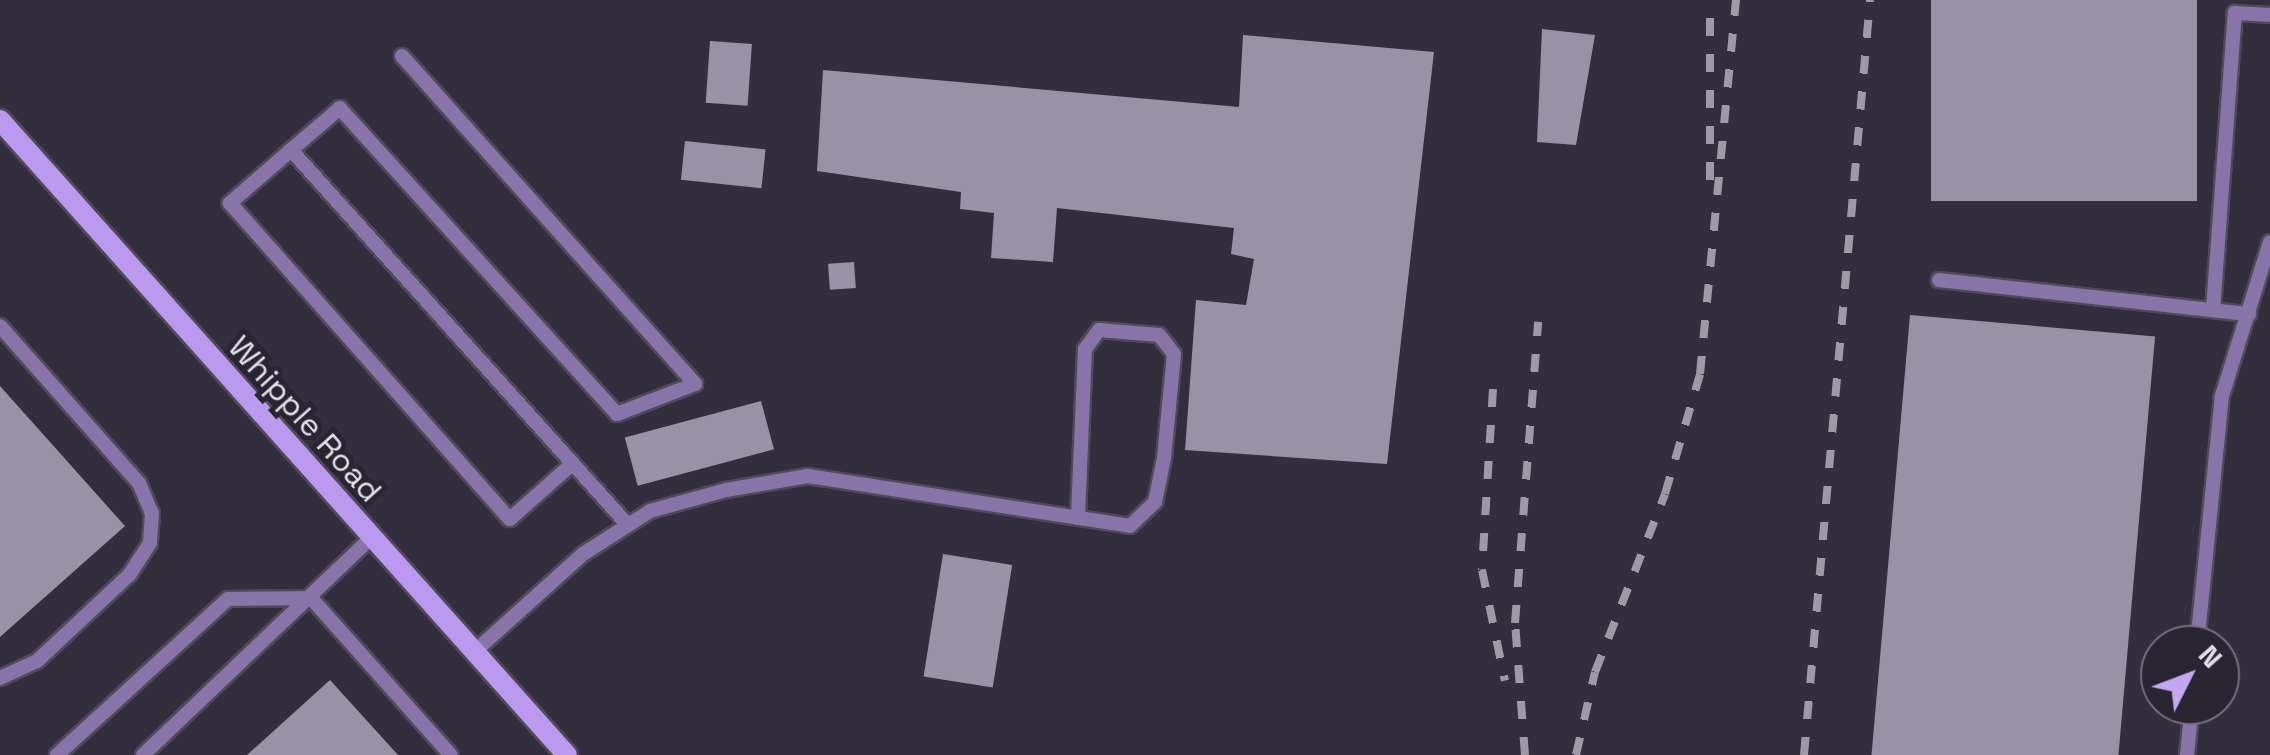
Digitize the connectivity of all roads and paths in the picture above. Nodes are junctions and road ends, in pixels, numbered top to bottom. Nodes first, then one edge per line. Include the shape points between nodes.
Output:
1 (2270, 15) edge
2 (402, 56) dead end
3 (3, 130) edge
4 (291, 150) junction
5 (2270, 242) edge
6 (1938, 280) dead end
7 (2213, 310) junction
8 (2249, 314) junction
9 (0, 326) edge
10 (573, 463) junction
11 (1078, 518) junction
12 (628, 525) junction
13 (371, 538) junction
14 (311, 598) junction
15 (2199, 625) edge
16 (472, 653) junction
17 (0, 678) edge
18 (2190, 725) edge
19 (63, 753) edge
20 (143, 755) edge
21 (451, 755) edge
22 (567, 755) edge
23 (2187, 755) edge

1 - 7 lane via 2235,14
2 - 4 lane via 695,384 616,414 340,108
3 - 13 main road, Whipple Road
4 - 10 lane
4 - 10 lane via 230,203 510,519
5 - 8 lane
6 - 7 lane
7 - 8 lane
8 - 15 lane via 2222,396
9 - 17 lane via 139,482 152,514 150,543 129,575 37,661
10 - 12 lane
11 - 11 lane via 1130,526 1155,502 1174,354 1160,335 1099,330 1085,348
11 - 12 lane via 808,476 650,510
12 - 16 lane
13 - 14 lane
13 - 16 main road, Whipple Road
14 - 19 lane via 228,599
14 - 20 lane
14 - 21 lane
16 - 22 main road, Whipple Road
18 - 23 lane

